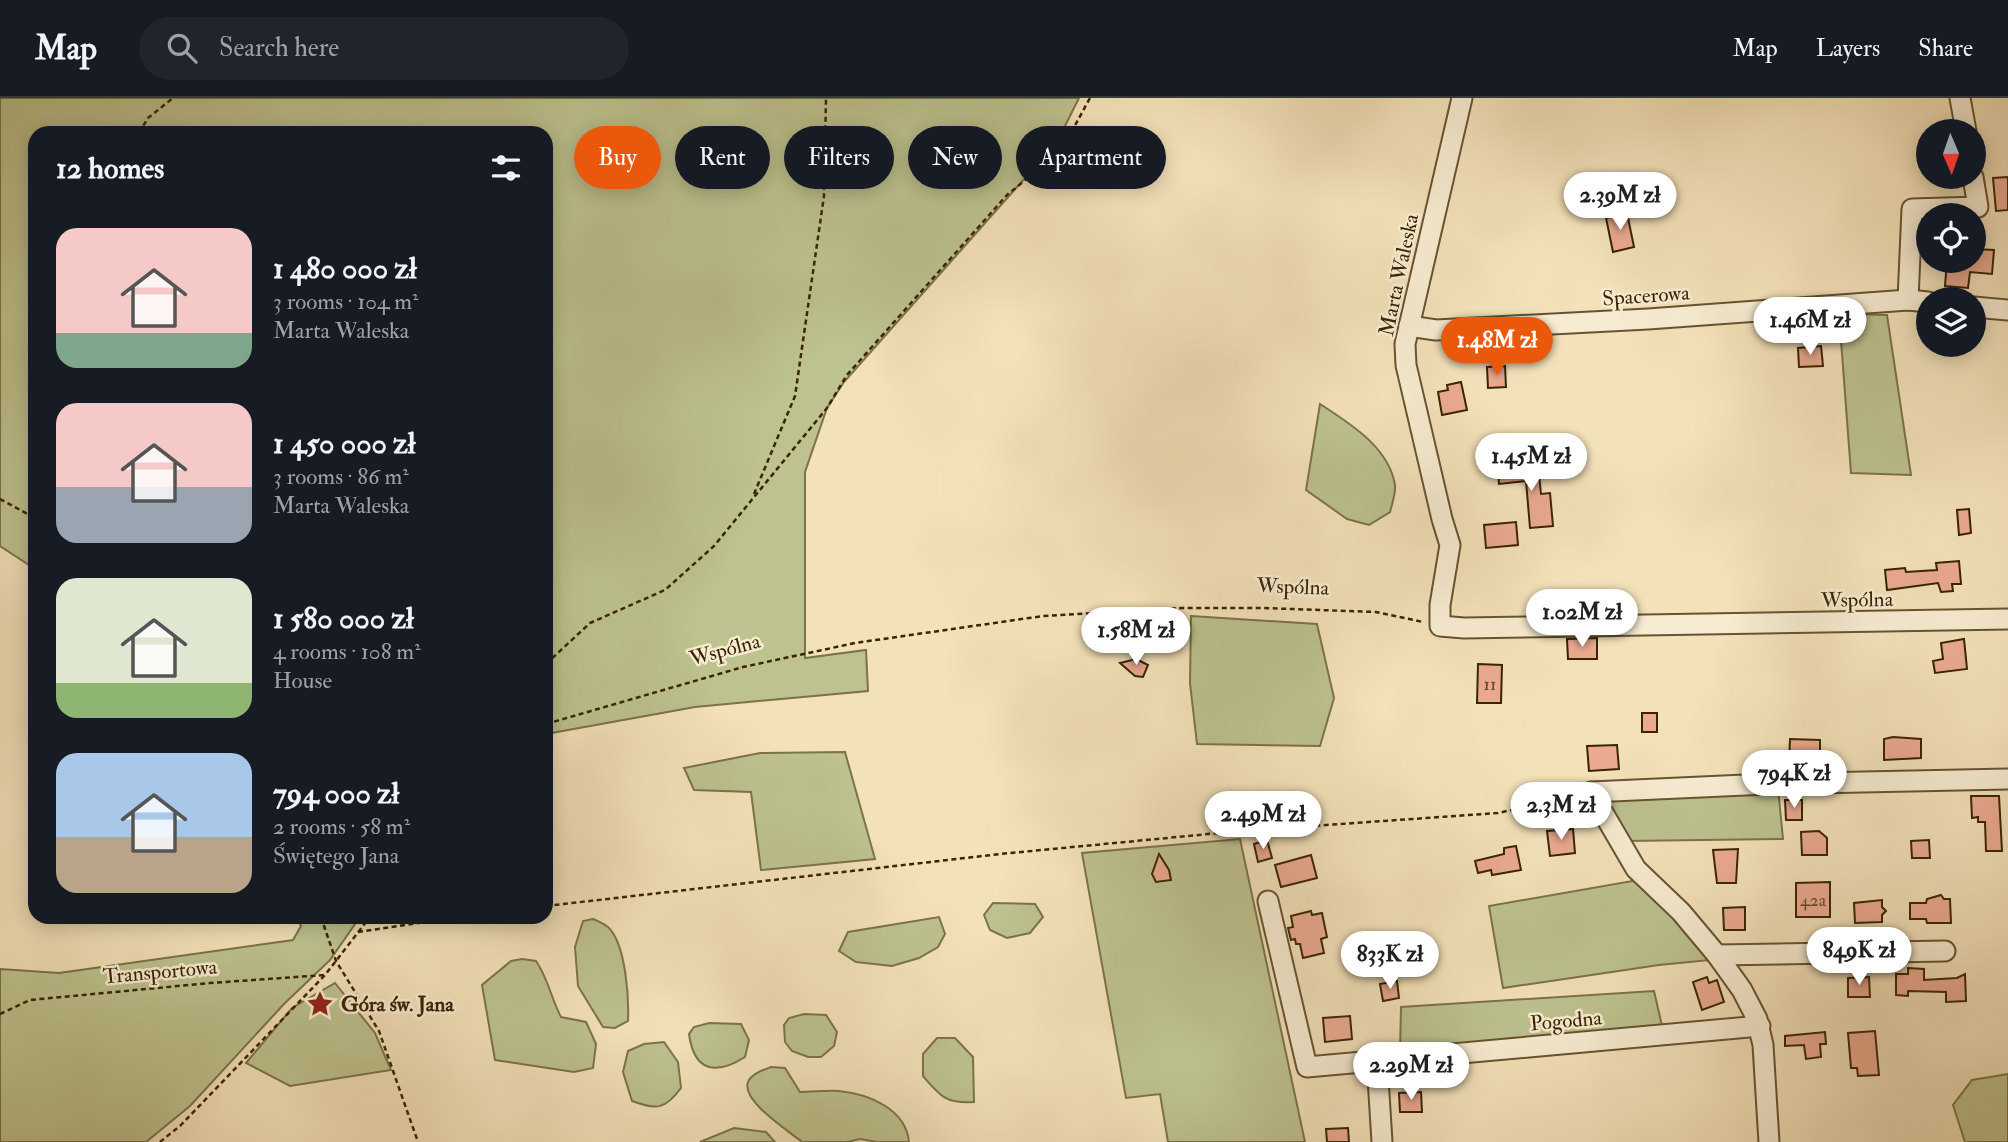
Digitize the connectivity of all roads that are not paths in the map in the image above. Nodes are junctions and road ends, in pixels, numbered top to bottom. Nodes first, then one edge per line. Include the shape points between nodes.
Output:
1 (1462, 98) edge
2 (1960, 98) edge
3 (1964, 119) edge
4 (1975, 189) edge
5 (1908, 300) junction
6 (1916, 301) edge
7 (1986, 308) edge
8 (2008, 310) edge
9 (1409, 326) junction
10 (2008, 619) edge
11 (1440, 626) joint
12 (2008, 779) edge
13 (1268, 901) dead end
14 (1945, 951) dead end
15 (1717, 955) junction
16 (1760, 1026) junction
17 (1377, 1062) junction
18 (1382, 1142) edge
19 (1769, 1142) edge

1 - 9 street, Marta Waleska
2 - 3 street
4 - 5 street via 1978,207 1912,209
5 - 6 street, Spacerowa
5 - 9 street, Spacerowa via 1436,330
7 - 8 street
9 - 11 street, Marta Waleska via 1406,365 1450,545
10 - 11 street, Wspólna
12 - 15 street via 1591,792 1636,869
13 - 17 street, Pogodna via 1307,1067
14 - 15 street
15 - 16 street
16 - 17 street, Pogodna
16 - 19 street
17 - 18 street

